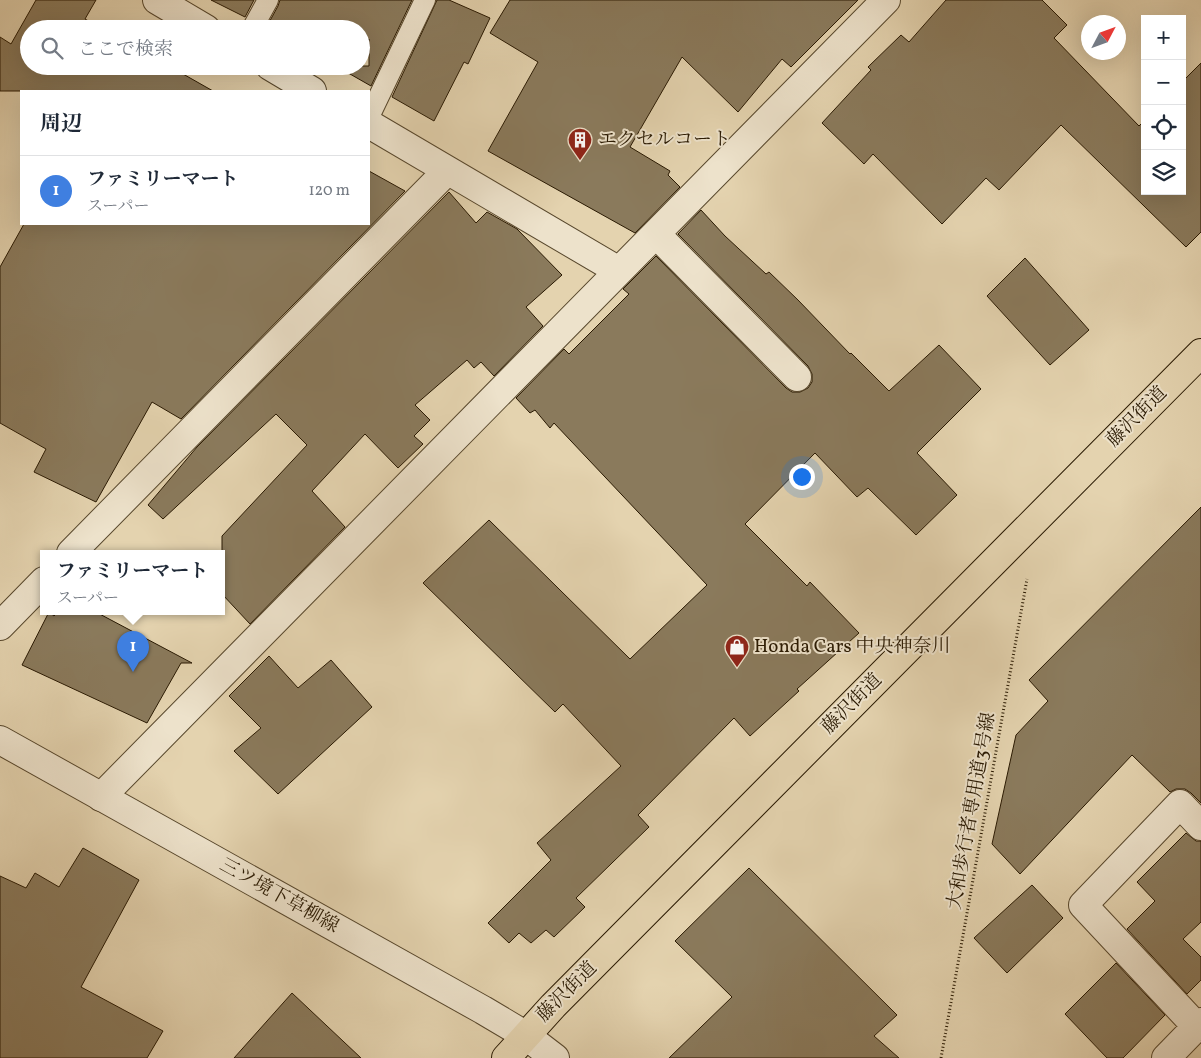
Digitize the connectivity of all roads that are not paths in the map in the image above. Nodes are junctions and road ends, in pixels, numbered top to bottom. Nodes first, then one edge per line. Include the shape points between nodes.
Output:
1 (157, 0) edge
2 (268, 0) edge
3 (425, 0) edge
4 (886, 0) edge
5 (191, 20) edge
6 (257, 20) edge
7 (285, 75) edge
8 (310, 90) edge
9 (370, 115) edge
10 (370, 125) edge
11 (447, 171) junction
12 (656, 234) junction
13 (619, 271) junction
14 (1201, 353) edge
15 (797, 377) dead end
16 (75, 550) edge
17 (40, 585) edge
18 (0, 626) edge
19 (0, 740) edge
20 (101, 796) junction
21 (1201, 826) edge
22 (1199, 1025) edge
23 (525, 1035) junction
24 (506, 1058) edge
25 (555, 1058) edge
26 (1166, 1058) edge

1 - 5 street
2 - 6 lane
3 - 9 lane
4 - 12 street
7 - 8 street
10 - 11 street
11 - 13 street
11 - 16 street
12 - 13 street
12 - 15 street
13 - 20 street
14 - 23 highway, 藤沢街道
17 - 18 street
19 - 20 street, 三ツ境下草柳線
20 - 23 street, 三ツ境下草柳線
21 - 22 street via 1180,804 1083,905
22 - 26 street
23 - 24 highway, 藤沢街道
23 - 25 street, 三ツ境下草柳線

